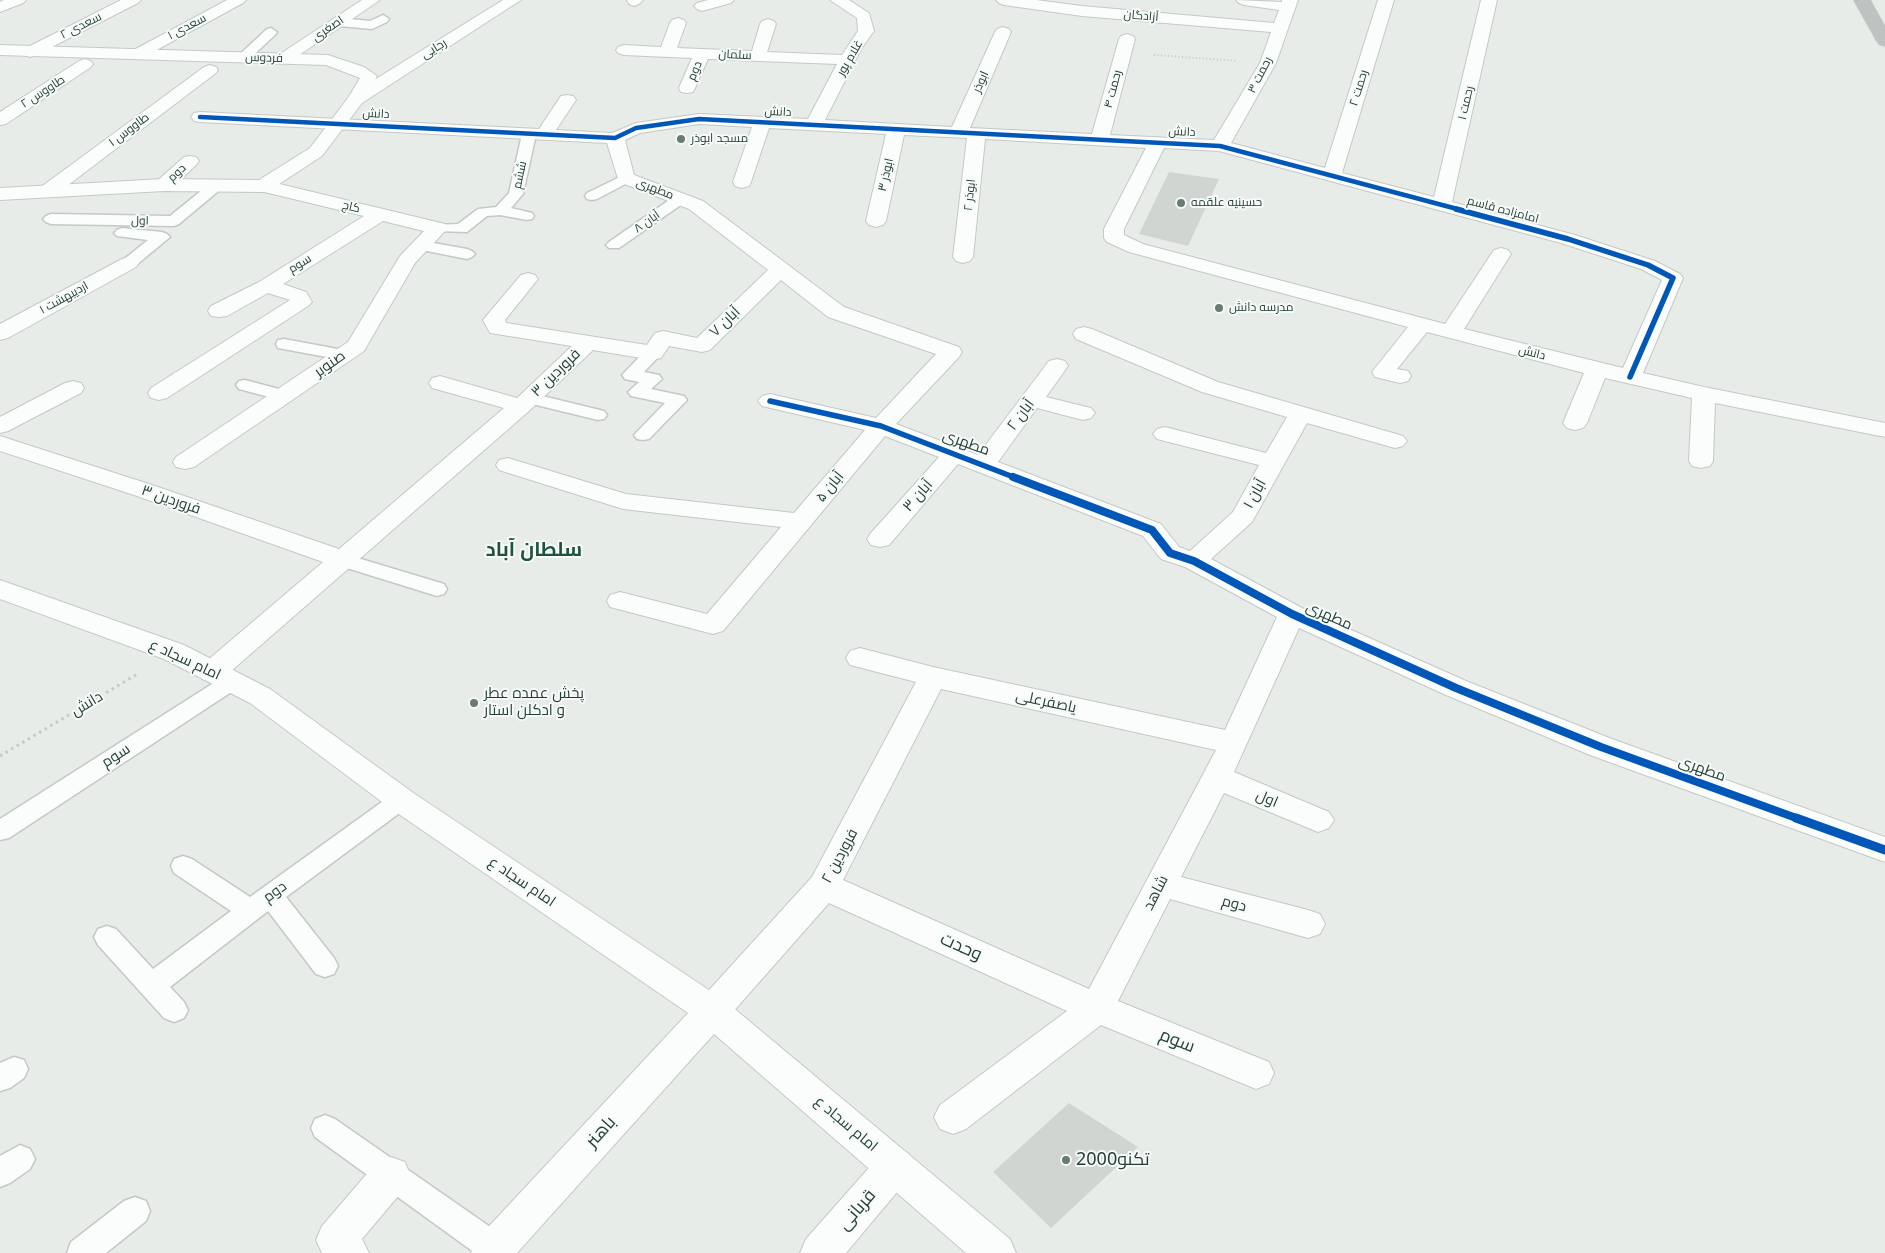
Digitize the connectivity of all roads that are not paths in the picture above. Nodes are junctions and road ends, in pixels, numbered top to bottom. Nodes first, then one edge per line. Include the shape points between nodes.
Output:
1 (18, 0) edge
2 (133, 0) edge
3 (238, 0) edge
4 (372, 0) edge
5 (513, 0) edge
6 (726, 0) edge
7 (838, 0) edge
8 (1004, 0) edge
9 (1244, 0) edge
10 (1386, 0) edge
11 (1489, 0) edge
12 (1862, 0) edge
13 (1288, 4) edge
14 (702, 6) dead end
15 (0, 8) edge
16 (383, 19) dead end
17 (340, 22) junction
18 (678, 23) dead end
19 (768, 24) dead end
20 (1279, 28) junction
21 (272, 32) dead end
22 (1003, 32) dead end
23 (1885, 41) edge
24 (1125, 46) road end
25 (0, 50) edge
26 (624, 50) dead end
27 (30, 52) junction
28 (667, 52) junction
29 (702, 54) junction
30 (136, 55) junction
31 (758, 56) junction
32 (243, 58) junction
33 (284, 59) junction
34 (847, 60) junction
35 (85, 64) dead end
36 (210, 70) dead end
37 (687, 88) dead end
38 (356, 99) junction
39 (567, 100) dead end
40 (257, 106) dead end
41 (200, 117) dead end
42 (243, 119) junction
43 (0, 120) edge
44 (762, 122) junction
45 (337, 124) junction
46 (814, 125) junction
47 (896, 129) junction
48 (968, 132) junction
49 (536, 134) junction
50 (615, 138) junction
51 (1100, 139) junction
52 (1158, 142) junction
53 (1220, 146) junction
54 (190, 161) dead end
55 (160, 176) junction
56 (1332, 176) junction
57 (626, 178) junction
58 (742, 182) dead end
59 (217, 185) junction
60 (262, 186) junction
61 (48, 191) junction
62 (0, 194) edge
63 (592, 196) dead end
64 (680, 199) junction
65 (1442, 205) junction
66 (500, 210) junction
67 (380, 214) junction
68 (527, 216) dead end
69 (51, 219) dead end
70 (124, 220) junction
71 (876, 221) dead end
72 (438, 228) junction
73 (614, 245) dead end
74 (422, 246) junction
75 (467, 254) dead end
76 (1501, 254) dead end
77 (964, 257) dead end
78 (129, 263) joint
79 (780, 270) junction
80 (528, 279) dead end
81 (266, 286) junction
82 (219, 311) dead end
83 (1422, 324) junction
84 (1451, 332) junction
85 (0, 333) edge
86 (1084, 334) dead end
87 (588, 342) junction
88 (284, 344) dead end
89 (951, 352) joint
90 (652, 353) junction
91 (343, 355) junction
92 (1057, 366) dead end
93 (1597, 369) junction
94 (1400, 376) dead end
95 (1630, 377) junction
96 (440, 383) dead end
97 (245, 385) dead end
98 (73, 388) dead end
99 (159, 393) dead end
100 (1704, 394) junction
101 (284, 396) junction
102 (1032, 400) junction
103 (770, 401) dead end
104 (526, 402) junction
105 (1083, 413) dead end
106 (1300, 414) junction
107 (598, 415) dead end
108 (1575, 423) dead end
109 (0, 426) edge
110 (881, 426) junction
111 (1885, 430) edge
112 (1165, 434) dead end
113 (643, 435) dead end
114 (1395, 441) dead end
115 (0, 443) edge
116 (955, 453) junction
117 (1701, 461) dead end
118 (185, 462) dead end
119 (1274, 462) junction
120 (984, 464) junction
121 (508, 465) dead end
122 (802, 522) junction
123 (880, 539) dead end
124 (341, 560) junction
125 (1194, 561) junction
126 (437, 588) dead end
127 (0, 589) edge
128 (620, 601) dead end
129 (1292, 614) junction
130 (860, 658) dead end
131 (222, 677) junction
132 (933, 677) junction
133 (1234, 743) junction
134 (1216, 777) junction
135 (401, 800) junction
136 (1318, 820) dead end
137 (0, 831) edge
138 (1885, 850) edge
139 (183, 866) dead end
140 (1161, 884) junction
141 (824, 886) junction
142 (260, 903) junction
143 (1308, 924) dead end
144 (108, 937) dead end
145 (325, 966) dead end
146 (151, 986) junction
147 (1097, 1008) junction
148 (174, 1010) dead end
149 (712, 1011) junction
150 (1256, 1073) dead end
151 (953, 1117) dead end
152 (325, 1128) dead end
153 (895, 1166) junction
154 (391, 1175) junction
155 (135, 1211) dead end
156 (493, 1251) edge
157 (82, 1253) edge
158 (349, 1253) edge
159 (820, 1253) edge
160 (996, 1253) edge

1 - 15 street
2 - 27 street, سعدی ۲
3 - 30 street, سعدی ۱
4 - 17 street, اصغری
5 - 38 street, رجایی
6 - 14 street
7 - 34 street, غلام پور via 864,16 866,31
8 - 20 street, آزادگان
9 - 13 street
10 - 56 street, رحمت ۲
11 - 65 street, رحمت ۱
12 - 23 highway
13 - 20 street, رحمت ۳
16 - 17 lane via 372,26
17 - 33 street, اصغری
18 - 28 street
19 - 31 street
20 - 53 street, رحمت ۳ via 1268,63
21 - 32 lane
22 - 48 street, ابوذر
24 - 51 street, رحمت ۴
25 - 27 street, فردوس
26 - 28 street, سلمان
27 - 30 street, فردوس
28 - 29 street, سلمان
29 - 31 street, سلمان
29 - 37 street, دوم
30 - 32 street, فردوس
31 - 34 street, سلمان
32 - 33 street, فردوس
33 - 38 street, فردوس via 328,60 358,70 368,76
34 - 46 street, غلام پور
35 - 43 street, طاووس ۲
36 - 61 street, طاووس ۱
38 - 45 street, فردوس
39 - 49 street
40 - 42 street
41 - 42 street, دانش
42 - 45 street, دانش
44 - 46 street, دانش
44 - 50 street, دانش via 699,119 636,128
44 - 58 street
45 - 49 street, دانش
45 - 60 street, فردوس via 316,152
46 - 47 street, دانش
47 - 48 street, دانش
47 - 71 street, ابوذر ۳
48 - 51 street, دانش
48 - 77 street, ابوذر ۲
49 - 50 street, دانش
49 - 66 lane, ششم via 516,194
50 - 57 street, مطهری
51 - 52 street, دانش
52 - 53 street, دانش
52 - 83 street, دانش via 1114,229 1114,238 1136,248
53 - 56 street, امامزاده قاسم
54 - 55 street, دوم
55 - 59 street
55 - 61 street via 137,186
56 - 65 street, امامزاده قاسم
57 - 63 lane
57 - 64 street, مطهری
59 - 60 street
59 - 70 lane, اول via 174,221
60 - 67 street, کاج
61 - 62 street
64 - 73 lane, آبان ۸
64 - 79 street, مطهری via 696,205
65 - 95 street, امامزاده قاسم via 1568,239 1648,265 1673,278
66 - 68 lane
66 - 72 lane via 483,212 462,229
67 - 72 street, کاج
67 - 81 street, سوم
69 - 70 lane, اول
70 - 78 lane via 112,232 162,236
72 - 74 street, صنوبر
74 - 75 lane
74 - 91 street, صنوبر via 407,260 356,346
76 - 84 street
78 - 85 street, اردیبهشت ۱
79 - 89 street, مطهری via 836,312
79 - 90 street, آبان ۷ via 702,345 663,338
80 - 87 street, فروردین ۳ via 494,320 498,328
81 - 82 street, سوم
81 - 99 street via 299,296 300,302
83 - 84 street, دانش
83 - 94 street via 1383,372
84 - 93 street, دانش
86 - 106 street via 1210,387
87 - 90 street, فروردین ۳
87 - 104 street, فروردین ۳
88 - 91 lane
89 - 110 street, آبان ۵
90 - 113 lane, آبان ۷ via 631,375 652,379 637,392 678,400
91 - 101 street, صنوبر
92 - 102 street, آبان ۲
93 - 95 street, دانش
93 - 108 street
95 - 100 street, دانش
96 - 104 street
97 - 101 lane
98 - 109 street
100 - 111 street, دانش
100 - 117 street
101 - 118 street, صنوبر
102 - 105 street
102 - 120 street, آبان ۲
103 - 110 street, مطهری
104 - 107 lane
104 - 124 street, فروردین ۳
106 - 114 street
106 - 119 street, آبان ۱
110 - 116 street, مطهری
110 - 122 street, آبان ۵
112 - 119 street
115 - 124 street, فروردین ۳
116 - 120 street, مطهری
116 - 123 street, آبان ۳
119 - 125 street, آبان ۱ via 1243,516
120 - 125 street, مطهری via 1152,530 1170,553
121 - 122 street via 623,501
122 - 128 street, آبان ۵ via 713,626
124 - 126 lane
124 - 131 street, فروردین ۳
125 - 129 street, مطهری
127 - 131 street, امام سجاد ع via 174,652
129 - 133 street, شاهد
129 - 138 street, مطهری via 1456,688 1601,747
130 - 132 street, یاصفرعلی
131 - 135 street, امام سجاد ع via 260,696
131 - 137 lane, سوم
132 - 133 street, یاصفرعلی
132 - 141 street, فروردین ۲
133 - 134 street, شاهد
134 - 136 street, اول
134 - 140 street, شاهد
135 - 142 lane, دوم
135 - 149 street, امام سجاد ع
139 - 142 lane
140 - 143 street, دوم
140 - 147 street, شاهد
141 - 147 street, وحدت
141 - 149 street, فروردین ۲
142 - 145 lane
142 - 146 lane, دوم
144 - 146 lane
146 - 148 lane
147 - 150 street, سوم
147 - 151 street, شاهد
149 - 153 street, امام سجاد ع
149 - 156 street, باهنر
152 - 154 lane
153 - 159 street, قربانی
153 - 160 street, امام سجاد ع
154 - 156 lane
154 - 158 street via 336,1240
155 - 157 lane

